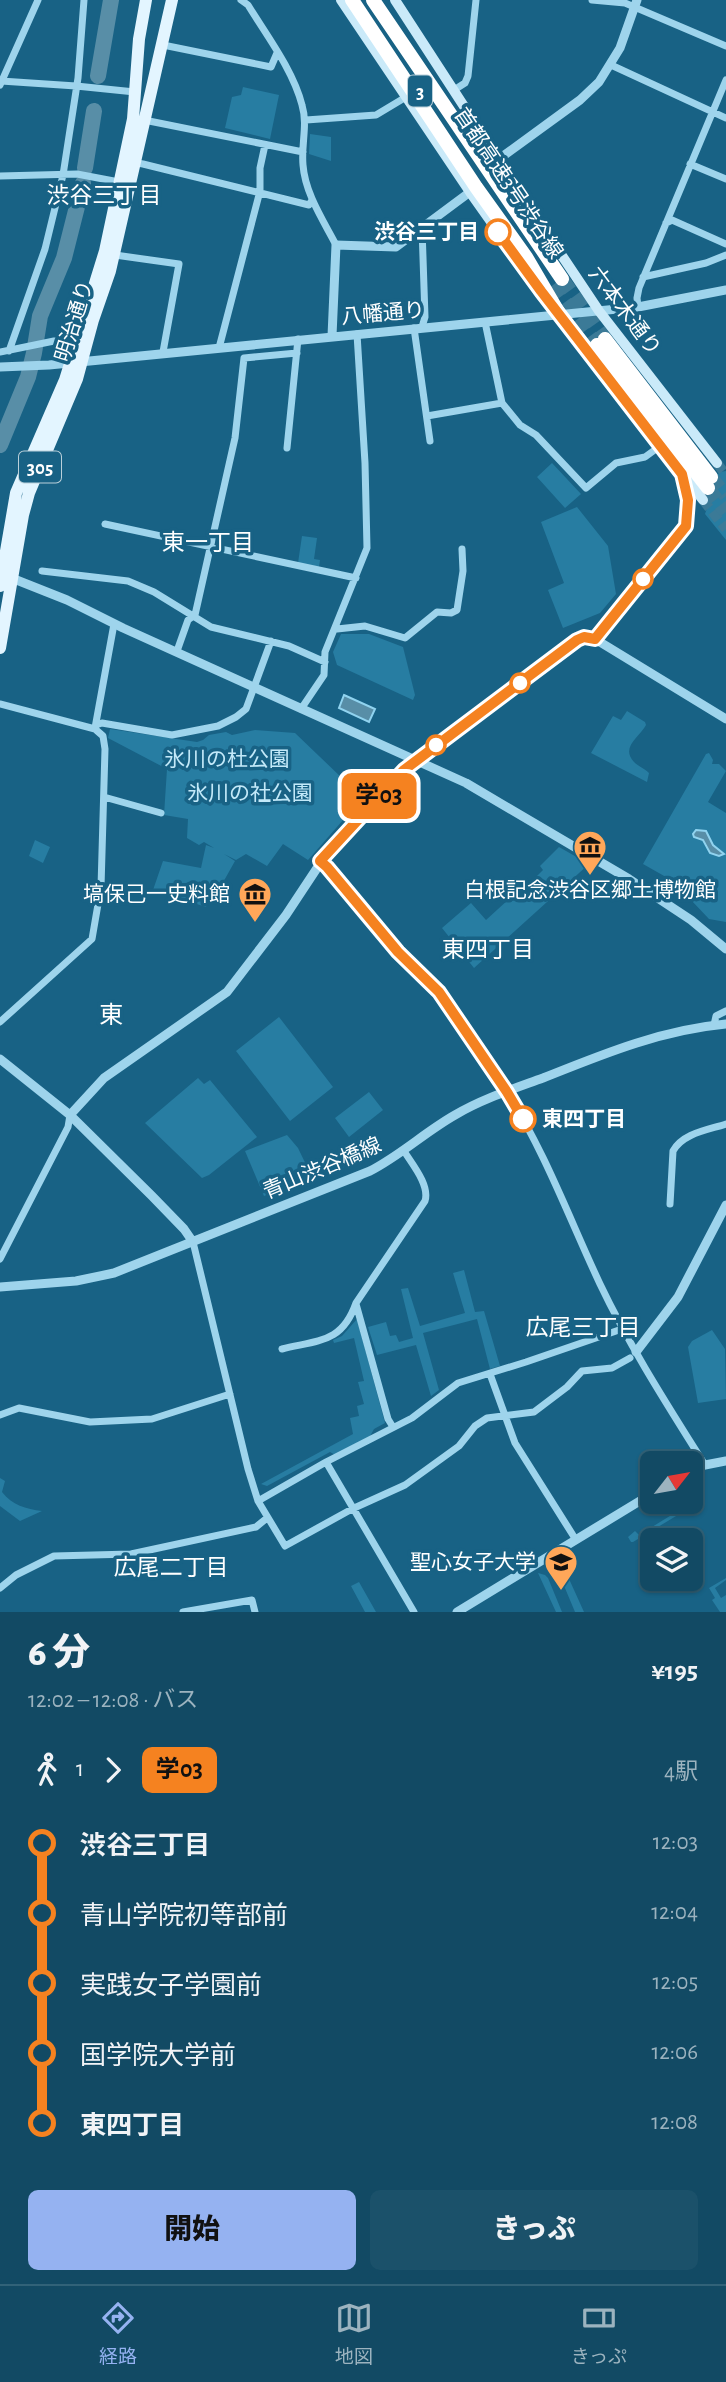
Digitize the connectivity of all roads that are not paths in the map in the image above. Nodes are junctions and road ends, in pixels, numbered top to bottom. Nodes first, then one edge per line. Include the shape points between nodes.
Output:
1 (38, 0) edge
2 (84, 0) edge
3 (146, 0) edge
4 (172, 0) edge
5 (244, 0) edge
6 (341, 0) edge
7 (352, 0) edge
8 (359, 0) edge
9 (373, 0) edge
10 (382, 0) edge
11 (395, 0) edge
12 (476, 0) edge
13 (592, 0) edge
14 (635, 4) edge
15 (163, 45) junction
16 (726, 46) edge
17 (277, 53) junction
18 (611, 65) junction
19 (726, 79) edge
20 (1, 83) edge
21 (76, 86) junction
22 (454, 90) junction
23 (135, 92) junction
24 (405, 97) junction
25 (712, 112) junction
26 (726, 118) edge
27 (144, 120) junction
28 (306, 120) junction
29 (265, 145) junction
30 (303, 152) junction
31 (690, 164) junction
32 (133, 167) junction
33 (62, 175) junction
34 (0, 176) edge
35 (486, 178) junction
36 (726, 179) edge
37 (119, 182) junction
38 (260, 191) junction
39 (521, 196) joint
40 (312, 200) junction
41 (666, 223) junction
42 (422, 228) junction
43 (726, 244) edge
44 (336, 245) junction
45 (115, 255) junction
46 (726, 255) edge
47 (643, 277) junction
48 (558, 282) tunnel mouth
49 (726, 290) edge
50 (638, 307) junction
51 (599, 311) junction
52 (560, 315) junction
53 (485, 322) junction
54 (418, 327) junction
55 (357, 334) junction
56 (332, 336) junction
57 (298, 339) junction
58 (601, 342) tunnel mouth
59 (219, 348) junction
60 (9, 351) junction
61 (0, 352) edge
62 (163, 352) junction
63 (297, 353) junction
64 (75, 358) junction
65 (0, 367) edge
66 (502, 403) junction
67 (427, 416) junction
68 (657, 440) junction
69 (430, 441) dead end
70 (286, 448) dead end
71 (682, 474) junction
72 (710, 482) junction
73 (105, 524) dead end
74 (212, 547) junction
75 (462, 549) dead end
76 (42, 571) dead end
77 (356, 578) junction
78 (3, 579) edge
79 (193, 617) junction
80 (114, 624) junction
81 (337, 629) junction
82 (595, 639) junction
83 (271, 641) junction
84 (0, 648) edge
85 (177, 651) junction
86 (325, 662) junction
87 (254, 688) junction
88 (0, 704) edge
89 (302, 709) junction
90 (726, 719) edge
91 (95, 727) junction
92 (415, 761) junction
93 (104, 797) junction
94 (161, 813) dead end
95 (320, 861) junction
96 (726, 949) edge
97 (726, 1011) edge
98 (0, 1022) edge
99 (726, 1024) edge
100 (714, 1025) junction
101 (0, 1059) edge
102 (507, 1092) junction
103 (70, 1115) junction
104 (726, 1124) edge
105 (404, 1151) junction
106 (670, 1205) dead end
107 (726, 1205) edge
108 (193, 1242) junction
109 (0, 1259) edge
110 (0, 1287) edge
111 (356, 1303) junction
112 (622, 1329) junction
113 (282, 1349) dead end
114 (633, 1355) junction
115 (490, 1374) junction
116 (230, 1394) junction
117 (0, 1415) edge
118 (504, 1415) junction
119 (393, 1427) junction
120 (726, 1461) edge
121 (326, 1462) junction
122 (705, 1465) joint
123 (258, 1501) junction
124 (640, 1501) edge
125 (352, 1509) junction
126 (267, 1518) junction
127 (576, 1540) junction
128 (0, 1588) edge
129 (183, 1612) edge
130 (255, 1612) edge
131 (414, 1612) edge
132 (457, 1612) edge

1 - 20 street
2 - 21 street
3 - 23 main road, 明治通り / 305
4 - 15 main road, 明治通り / 305
5 - 17 street
6 - 24 main road
7 - 35 highway
8 - 35 highway, 首都高速3号渋谷線 / 3
9 - 35 highway, 首都高速3号渋谷線 / 3
10 - 35 highway
11 - 22 main road
12 - 22 street via 468,76
13 - 14 street
14 - 16 street
14 - 18 street
15 - 17 street via 271,67
15 - 27 main road, 明治通り / 305
17 - 28 street via 300,95
18 - 25 street
18 - 35 street via 580,100
19 - 25 street
20 - 21 street
21 - 23 street
21 - 33 street
22 - 35 main road
23 - 37 main road, 明治通り / 305
24 - 28 street via 376,115
24 - 35 main road
25 - 26 street
25 - 31 street
27 - 29 street
27 - 32 main road, 明治通り / 305
28 - 30 street
29 - 30 street
29 - 38 street
30 - 40 street
31 - 36 street
31 - 41 street
32 - 38 street via 143,164
32 - 45 main road, 明治通り / 305
33 - 34 street
33 - 37 street
33 - 60 street via 45,249
35 - 39 highway
35 - 42 street
35 - 48 highway, 首都高速3号渋谷線 / 3
35 - 52 highway
37 - 64 main road, 明治通り / 305
38 - 40 street via 309,205
38 - 59 street
39 - 51 main road, 六本木通り
40 - 44 street
41 - 43 street via 672,220
41 - 47 street
42 - 44 street via 397,247
42 - 54 street via 425,317
44 - 56 street
45 - 62 street via 179,264
45 - 64 main road, 明治通り / 305 via 91,327
46 - 47 street
47 - 50 street
49 - 50 street, 八幡通り
50 - 51 street, 八幡通り
51 - 52 street, 八幡通り
51 - 72 main road, 六本木通り
52 - 53 street, 八幡通り
52 - 68 main road
53 - 54 street, 八幡通り
53 - 66 street
54 - 55 street, 八幡通り
54 - 67 street
55 - 56 street, 八幡通り
55 - 77 street via 367,548
56 - 57 street, 八幡通り
57 - 59 street, 八幡通り
57 - 63 street
58 - 72 highway
59 - 62 street, 八幡通り
60 - 61 street
60 - 64 street via 60,342
62 - 64 street, 八幡通り
63 - 70 street
63 - 74 street via 244,358 235,438
64 - 65 street, 八幡通り
64 - 78 main road, 明治通り / 305 via 16,493
66 - 67 street
66 - 68 street via 586,488 616,463 645,457 656,449
67 - 69 street
68 - 71 main road
71 - 72 main road
71 - 82 street via 688,500 686,526
73 - 74 street
74 - 77 street
74 - 79 street
75 - 81 street via 457,610 437,612 405,638 365,626
76 - 79 street via 128,581
77 - 81 street
78 - 80 street via 67,600
78 - 84 main road, 明治通り / 305
79 - 83 street via 211,627
79 - 85 street
80 - 85 street
80 - 91 street
81 - 86 street
82 - 90 street
82 - 92 street via 577,640
83 - 86 street
83 - 87 street
85 - 87 street
86 - 89 street via 324,675
87 - 89 street
87 - 91 street via 244,712 218,726 172,735 102,723
88 - 91 street
89 - 92 street
91 - 93 street via 103,736 105,749
92 - 95 street
92 - 96 street via 490,796 629,879
93 - 94 street
93 - 98 street via 101,887 92,939
95 - 102 street via 439,992
95 - 103 street via 228,992 104,1078
97 - 100 street via 716,1016
99 - 100 street, 青山渋谷橋線
100 - 102 street, 青山渋谷橋線 via 629,1043
101 - 103 street
102 - 105 street, 青山渋谷橋線 via 454,1115
102 - 112 street
103 - 108 street
103 - 109 street
104 - 106 street via 677,1143
105 - 108 street, 青山渋谷橋線 via 370,1171
105 - 111 street via 427,1195
107 - 114 street via 678,1297
108 - 110 street, 青山渋谷橋線 via 95,1278
108 - 116 street
111 - 113 street via 340,1332
111 - 119 street
112 - 114 street
112 - 115 street
114 - 118 street via 612,1368 582,1371 534,1412
114 - 122 street
115 - 118 street
115 - 119 street via 458,1382
116 - 117 street via 152,1419 90,1422 19,1408
116 - 123 street
118 - 125 street via 486,1418 459,1446 405,1486
118 - 127 street via 515,1443
119 - 121 street
120 - 122 street
121 - 123 street
121 - 125 street
123 - 126 street
124 - 127 street
125 - 126 street via 285,1546
125 - 131 street
126 - 128 street via 256,1527 131,1554 54,1556
127 - 132 street
129 - 130 street via 253,1600

